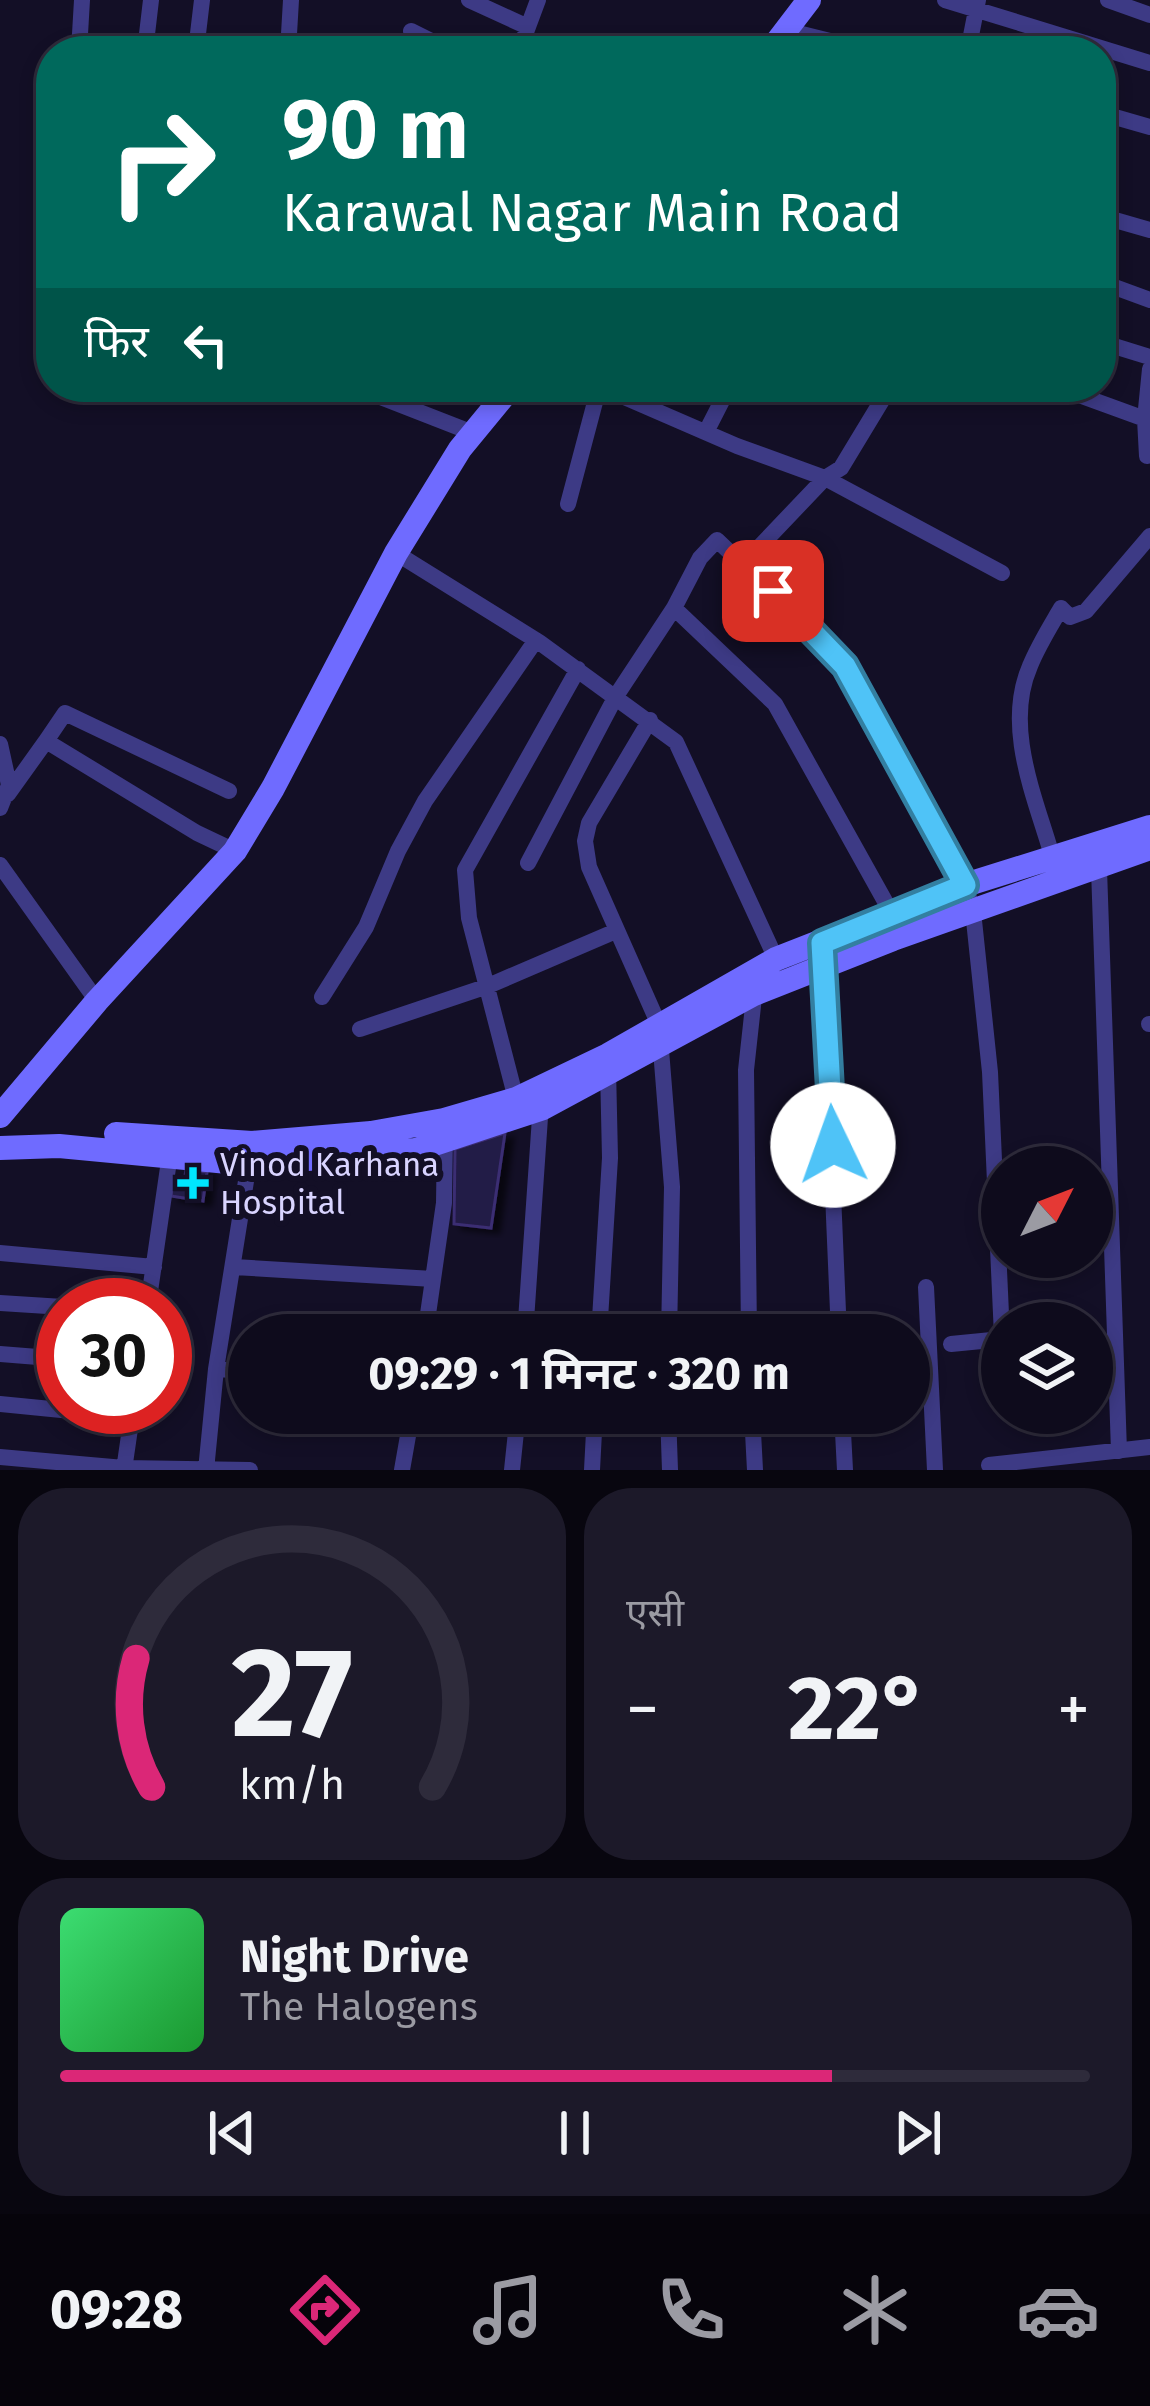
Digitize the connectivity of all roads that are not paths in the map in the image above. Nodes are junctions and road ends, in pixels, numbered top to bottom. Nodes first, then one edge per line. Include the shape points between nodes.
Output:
1 (82, 0) edge
2 (151, 0) edge
3 (202, 0) edge
4 (291, 0) edge
5 (470, 0) edge
6 (538, 0) edge
7 (809, 0) edge
8 (945, 0) edge
9 (1108, 0) edge
10 (976, 5) edge
11 (1150, 15) edge
12 (528, 27) junction
13 (786, 30) junction
14 (411, 31) dead end
15 (80, 36) edge
16 (147, 36) edge
17 (198, 36) edge
18 (289, 36) edge
19 (421, 36) edge
20 (525, 36) edge
21 (781, 36) edge
22 (810, 36) edge
23 (971, 36) edge
24 (1069, 36) edge
25 (1116, 52) edge
26 (1150, 63) edge
27 (1116, 117) edge
28 (1150, 127) edge
29 (1116, 220) edge
30 (1150, 230) edge
31 (1116, 288) edge
32 (1150, 301) edge
33 (1116, 347) edge
34 (1150, 357) edge
35 (1150, 369) edge
36 (393, 402) edge
37 (498, 402) edge
38 (596, 402) edge
39 (635, 402) edge
40 (721, 402) edge
41 (881, 402) edge
42 (1099, 402) edge
43 (1145, 419) junction
44 (706, 432) junction
45 (472, 433) junction
46 (1147, 456) dead end
47 (825, 478) junction
48 (568, 504) dead end
49 (1150, 536) edge
50 (396, 553) junction
51 (744, 563) junction
52 (1002, 573) dead end
53 (674, 608) junction
54 (536, 640) junction
55 (578, 669) junction
56 (616, 696) junction
57 (650, 720) junction
58 (46, 741) junction
59 (0, 744) edge
60 (229, 791) dead end
61 (4, 801) edge
62 (1150, 826) edge
63 (1150, 848) edge
64 (235, 851) junction
65 (1053, 859) junction
66 (528, 863) dead end
67 (1100, 869) junction
68 (4, 878) edge
69 (965, 885) junction
70 (973, 911) junction
71 (892, 912) junction
72 (616, 931) junction
73 (823, 956) junction
74 (762, 974) junction
75 (488, 986) junction
76 (322, 997) dead end
77 (97, 1001) junction
78 (360, 1029) dead end
79 (660, 1035) junction
80 (608, 1065) junction
81 (532, 1099) junction
82 (0, 1116) edge
83 (0, 1128) edge
84 (445, 1131) junction
85 (0, 1148) edge
86 (170, 1154) junction
87 (250, 1154) junction
88 (0, 1253) edge
89 (234, 1267) junction
90 (154, 1268) junction
91 (152, 1278) edge
92 (434, 1279) junction
93 (926, 1287) dead end
94 (1000, 1302) edge
95 (0, 1304) edge
96 (36, 1306) edge
97 (428, 1314) edge
98 (526, 1314) edge
99 (600, 1314) edge
100 (670, 1314) edge
101 (749, 1314) edge
102 (838, 1314) edge
103 (981, 1340) edge
104 (950, 1344) dead end
105 (0, 1354) edge
106 (36, 1357) edge
107 (216, 1369) junction
108 (228, 1370) edge
109 (0, 1404) edge
110 (36, 1406) edge
111 (129, 1434) edge
112 (408, 1434) edge
113 (516, 1434) edge
114 (594, 1434) edge
115 (669, 1434) edge
116 (753, 1434) edge
117 (843, 1434) edge
118 (1135, 1449) edge
119 (0, 1456) edge
120 (988, 1465) dead end
121 (124, 1469) edge
122 (206, 1469) edge
123 (250, 1470) edge
124 (402, 1470) edge
125 (512, 1470) edge
126 (592, 1470) edge
127 (670, 1470) edge
128 (755, 1470) edge
129 (845, 1470) edge
130 (935, 1470) edge
131 (1137, 1470) edge

1 - 15 street
2 - 16 street
3 - 17 street
4 - 18 street
5 - 12 street
6 - 12 street
7 - 13 street
8 - 10 street
9 - 11 street
10 - 23 street
10 - 24 street
12 - 20 street
13 - 21 street
13 - 22 street
14 - 19 street
25 - 26 street
27 - 28 street
29 - 30 street
31 - 32 street
33 - 34 street
35 - 43 street
36 - 45 street
37 - 45 street
38 - 48 street
39 - 44 street
40 - 44 street
41 - 47 street via 841,468
42 - 43 street
43 - 46 street
44 - 47 street
45 - 50 street
47 - 51 street
47 - 52 street
49 - 65 street via 1086,611 1070,617 1061,608 1028,669 1020,740
50 - 54 street
50 - 64 street
51 - 53 street via 717,539
51 - 69 street via 838,656
53 - 56 street
53 - 71 street via 775,704
54 - 55 street
54 - 76 street via 425,801 366,927
55 - 56 street
55 - 75 street via 465,870
56 - 57 street
56 - 66 street
57 - 72 street via 585,841
57 - 74 street via 685,757
58 - 60 street via 69,714
58 - 61 street
58 - 64 street
59 - 61 street
62 - 65 street
63 - 67 street
64 - 77 street
65 - 69 street
67 - 70 street
67 - 118 street
68 - 77 street
69 - 70 street
69 - 71 street
70 - 73 street
70 - 94 street
71 - 73 street
72 - 75 street
72 - 79 street
73 - 74 street
73 - 74 street
73 - 102 street
74 - 79 street
74 - 101 street via 746,1070
75 - 78 street
75 - 81 street
77 - 82 street
79 - 80 street
79 - 100 street
80 - 81 street
80 - 99 street
81 - 84 street
81 - 98 street
83 - 87 street
84 - 87 street via 371,1133
84 - 92 street
85 - 86 street
86 - 87 street
86 - 90 street
87 - 89 street
88 - 90 street
89 - 92 street
89 - 107 street
90 - 91 street
92 - 97 street
93 - 130 street
95 - 96 street
103 - 104 street
105 - 106 street
107 - 108 street
107 - 122 street
109 - 110 street
111 - 121 street
112 - 124 street
113 - 125 street
114 - 126 street
115 - 127 street
116 - 128 street
117 - 129 street
118 - 120 street
118 - 131 street
119 - 121 street
121 - 122 street
122 - 123 street

